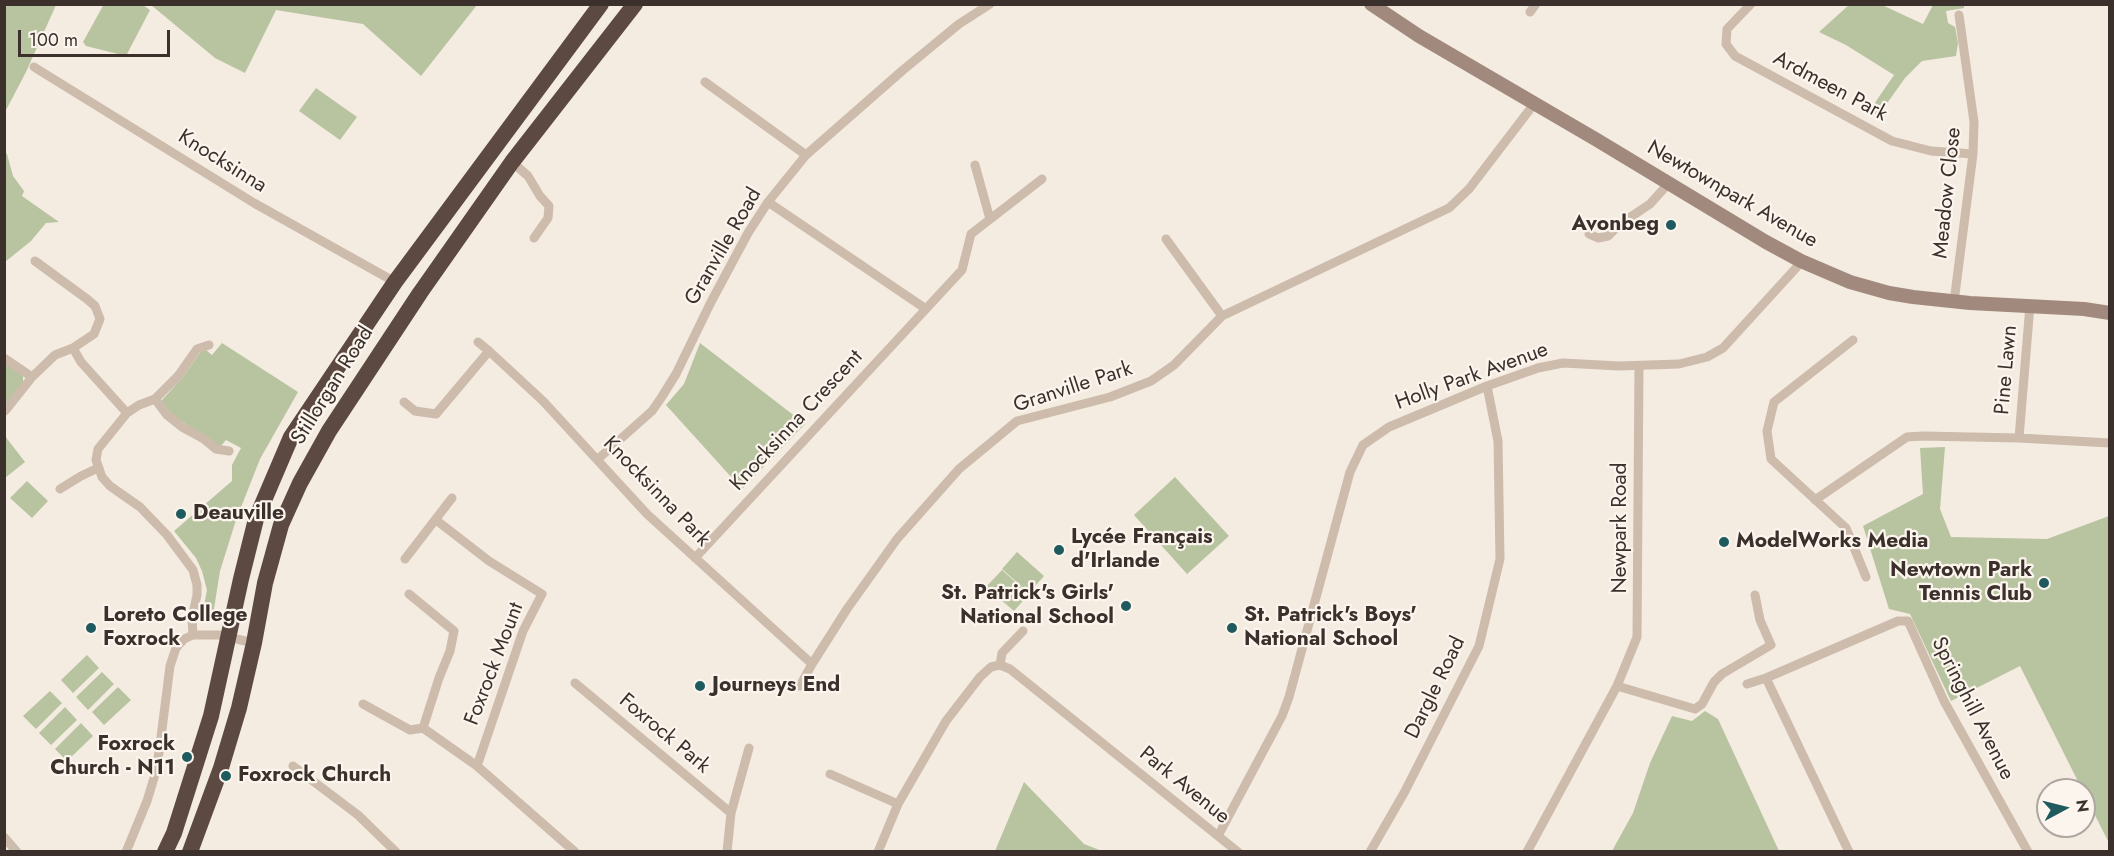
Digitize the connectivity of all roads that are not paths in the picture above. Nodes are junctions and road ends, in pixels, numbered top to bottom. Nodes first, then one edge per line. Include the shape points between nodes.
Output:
1 (601, 4) edge
2 (635, 4) edge
3 (990, 4) edge
4 (1371, 4) edge
5 (1751, 4) edge
6 (1959, 15) dead end
7 (34, 67) dead end
8 (705, 82) dead end
9 (1534, 104) junction
10 (1973, 154) junction
11 (806, 155) junction
12 (512, 162) junction
13 (975, 165) dead end
14 (1042, 178) dead end
15 (1668, 183) junction
16 (768, 202) junction
17 (990, 219) junction
18 (1589, 234) dead end
19 (534, 238) dead end
20 (1166, 239) dead end
21 (35, 261) dead end
22 (1801, 261) junction
23 (395, 282) junction
24 (1954, 302) junction
25 (2030, 305) junction
26 (926, 309) junction
27 (2109, 314) edge
28 (1222, 316) junction
29 (1853, 340) dead end
30 (478, 342) dead end
31 (209, 345) dead end
32 (73, 348) junction
33 (489, 351) junction
34 (4, 358) edge
35 (1639, 366) junction
36 (32, 377) junction
37 (1487, 386) junction
38 (155, 399) junction
39 (404, 402) dead end
40 (5, 411) edge
41 (127, 413) junction
42 (2019, 438) junction
43 (2109, 443) edge
44 (229, 452) dead end
45 (598, 459) junction
46 (98, 468) junction
47 (60, 489) dead end
48 (452, 498) dead end
49 (1815, 500) junction
50 (436, 520) junction
51 (695, 558) junction
52 (405, 559) dead end
53 (1866, 577) dead end
54 (409, 594) dead end
55 (1755, 595) dead end
56 (1023, 631) dead end
57 (193, 635) junction
58 (229, 637) junction
59 (254, 643) junction
60 (812, 664) junction
61 (1000, 665) junction
62 (1766, 678) junction
63 (574, 683) dead end
64 (1747, 684) dead end
65 (800, 686) dead end
66 (1617, 686) junction
67 (363, 704) dead end
68 (423, 728) junction
69 (749, 748) dead end
70 (293, 766) dead end
71 (477, 766) junction
72 (830, 774) dead end
73 (898, 804) junction
74 (731, 813) junction
75 (1218, 836) junction
76 (4, 837) edge
77 (17, 852) edge
78 (126, 852) edge
79 (165, 852) edge
80 (190, 852) edge
81 (396, 852) edge
82 (575, 852) edge
83 (727, 852) edge
84 (878, 852) edge
85 (1238, 852) edge
86 (1370, 852) edge
87 (1527, 852) edge
88 (1849, 852) edge
89 (2028, 852) edge

1 - 23 highway, Stillorgan Road
2 - 12 highway, Stillorgan Road
3 - 11 street, Granville Road via 943,37
4 - 9 main road, Newtownpark Avenue
5 - 10 street, Ardmeen Park via 1727,29 1726,44 1735,56 1892,141 1931,151
6 - 10 street, Meadow Close via 1974,122
7 - 23 street, Knocksinna via 254,203
8 - 11 street
9 - 15 main road, Newtownpark Avenue
9 - 28 street, Granville Park via 1469,189 1449,208
10 - 24 street, Meadow Close
11 - 16 street, Granville Road
12 - 19 street via 528,176 549,206 548,218
12 - 59 highway, Stillorgan Road via 359,384 300,483 281,525
13 - 17 street
14 - 17 street
15 - 18 street via 1650,204 1608,236 1598,238
15 - 22 main road, Newtownpark Avenue
16 - 26 street
16 - 45 street, Granville Road via 661,398 652,411
17 - 26 street, Knocksinna Crescent via 970,234 962,270
20 - 28 street
21 - 32 street via 87,299 98,312 100,319 94,334
22 - 24 main road, Newtownpark Avenue via 1850,282 1890,293
22 - 35 street, Holly Park Avenue via 1723,348 1695,362
23 - 58 highway, Stillorgan Road via 291,437 256,519
24 - 25 main road, Newtownpark Avenue
25 - 27 main road, Newtownpark Avenue
25 - 42 street, Pine Lawn
26 - 51 street, Knocksinna Crescent
28 - 60 street, Granville Park via 1174,365 1151,381 1110,397 1017,421 959,469 897,539
29 - 49 street via 1774,402 1767,431 1771,459
30 - 33 street, Knocksinna Park
31 - 38 street via 197,349
32 - 36 street via 55,355
32 - 41 street
33 - 39 street via 436,414 415,411
33 - 45 street, Knocksinna Park
34 - 36 street
35 - 37 street, Holly Park Avenue via 1563,363
35 - 66 street, Newpark Road via 1638,637
36 - 40 street
37 - 75 street, Holly Park Avenue via 1389,427 1364,445 1350,472 1289,697
37 - 86 street, Dargle Road via 1498,441 1500,559 1479,646
38 - 41 street
38 - 44 street via 182,427 216,449
41 - 46 street via 98,449
42 - 43 street, Pine Lawn
42 - 49 street, Pine Lawn via 1907,437
45 - 51 street, Knocksinna Park via 646,514
46 - 47 street
46 - 57 street via 110,486 141,507 193,570 198,595
48 - 50 street
49 - 53 street via 1846,528
50 - 52 street
50 - 71 street, Foxrock Mount via 489,561 542,594 523,632
51 - 60 street, Knocksinna Park
54 - 68 street via 454,631
55 - 66 street via 1771,645 1722,674 1695,709
56 - 61 street via 1002,653
57 - 58 street
57 - 78 street via 184,639 172,657 158,761
58 - 59 street
58 - 79 highway, Stillorgan Road via 199,760
59 - 80 highway, Stillorgan Road via 218,778
60 - 65 street, Granville Park
61 - 73 street via 987,669 946,721
61 - 75 street, Park Avenue via 1011,669
62 - 64 street, Springhill Avenue
62 - 88 street
62 - 89 street, Springhill Avenue via 1898,621 1908,621 1944,700
63 - 74 street, Foxrock Park
66 - 87 street, Newpark Road
67 - 68 street via 410,730
68 - 71 street
69 - 74 street, Foxrock Park
70 - 81 street via 358,815
71 - 82 street
72 - 73 street
73 - 84 street
74 - 83 street, Foxrock Park
75 - 85 street, Park Avenue
76 - 77 street

